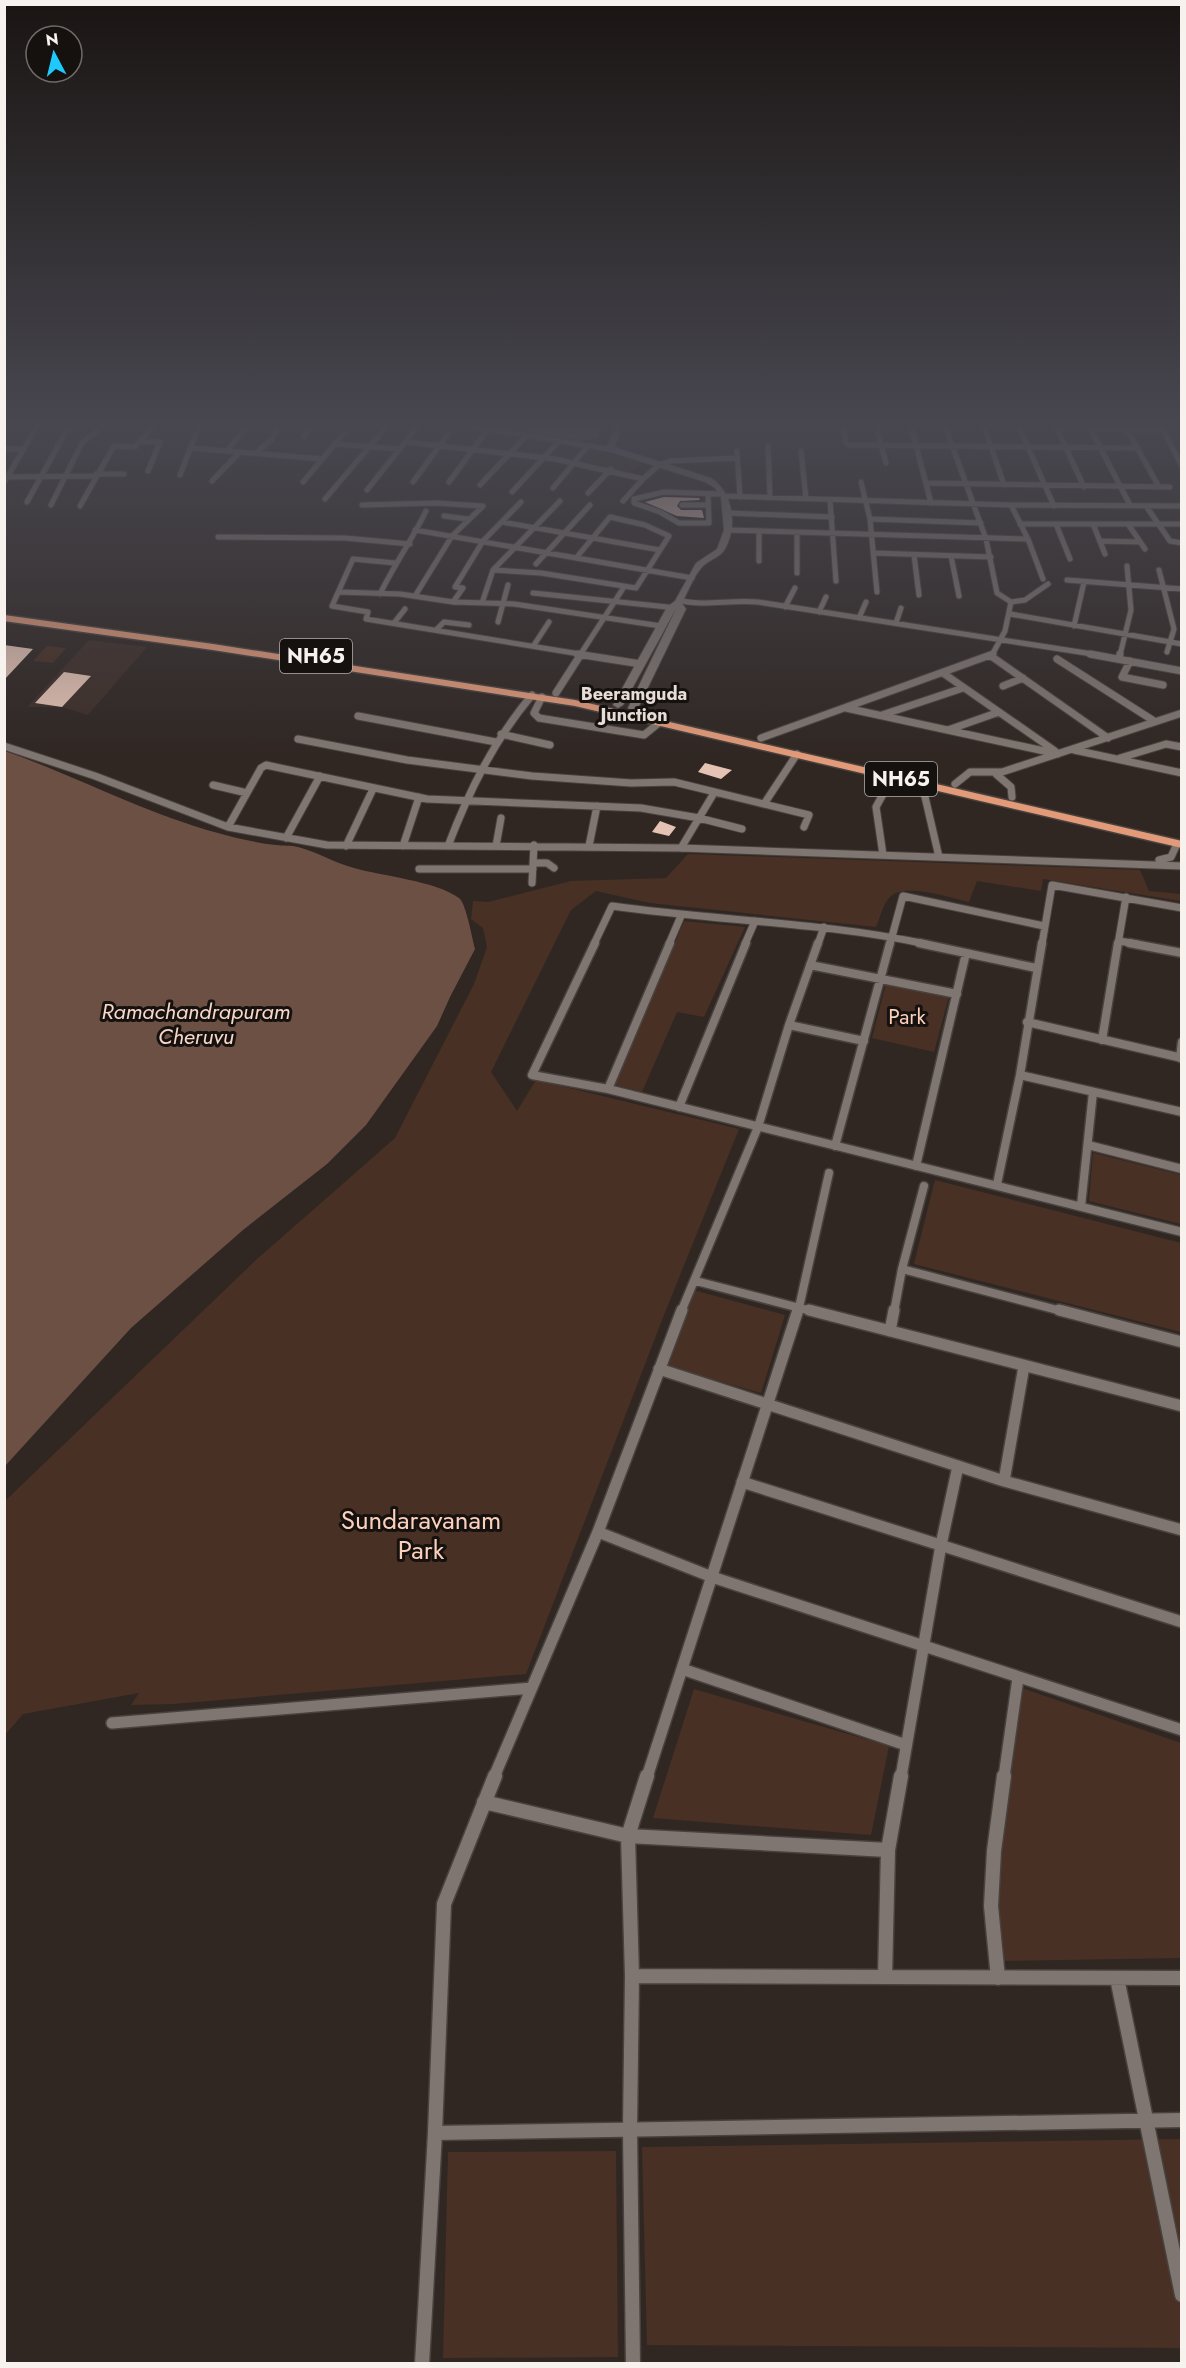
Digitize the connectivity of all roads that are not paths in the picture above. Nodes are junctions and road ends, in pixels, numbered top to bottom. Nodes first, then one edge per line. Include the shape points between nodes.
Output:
1 (452, 536) edge
2 (872, 536) edge
3 (218, 537) dead end
4 (413, 537) edge
5 (455, 537) edge
6 (488, 537) edge
7 (526, 537) edge
8 (562, 537) edge
9 (585, 537) edge
10 (669, 537) edge
11 (726, 537) edge
12 (759, 537) edge
13 (797, 537) edge
14 (833, 537) edge
15 (891, 537) edge
16 (1061, 537) edge
17 (1098, 537) edge
18 (1136, 537) edge
19 (1167, 537) edge
20 (593, 538) junction
21 (986, 539) junction
22 (1029, 539) joint
23 (1100, 541) junction
24 (483, 542) junction
25 (1140, 542) junction
26 (1182, 543) edge
27 (410, 544) junction
28 (516, 547) junction
29 (1144, 549) dead end
30 (660, 550) junction
31 (546, 552) junction
32 (873, 553) junction
33 (1105, 554) dead end
34 (914, 555) junction
35 (951, 556) junction
36 (991, 557) junction
37 (576, 558) junction
38 (1070, 559) dead end
39 (759, 561) dead end
40 (395, 563) junction
41 (536, 564) dead end
42 (1127, 566) dead end
43 (494, 570) junction
44 (646, 570) junction
45 (1159, 570) dead end
46 (797, 573) dead end
47 (692, 578) junction
48 (1043, 579) dead end
49 (1067, 580) dead end
50 (836, 581) dead end
51 (1084, 582) junction
52 (1048, 584) dead end
53 (508, 585) dead end
54 (1130, 585) junction
55 (624, 586) junction
56 (1163, 587) junction
57 (795, 588) dead end
58 (1182, 589) edge
59 (339, 592) junction
60 (877, 592) dead end
61 (533, 593) dead end
62 (380, 594) junction
63 (920, 595) dead end
64 (415, 596) junction
65 (959, 596) dead end
66 (826, 597) dead end
67 (453, 602) junction
68 (614, 602) junction
69 (866, 602) dead end
70 (1011, 602) junction
71 (482, 603) junction
72 (502, 604) junction
73 (678, 605) junction
74 (785, 607) junction
75 (901, 608) dead end
76 (405, 609) dead end
77 (4, 612) edge
78 (819, 612) junction
79 (1010, 614) junction
80 (4, 618) edge
81 (604, 618) junction
82 (859, 618) junction
83 (498, 622) dead end
84 (549, 622) dead end
85 (394, 623) junction
86 (896, 623) junction
87 (469, 625) dead end
88 (661, 626) junction
89 (1074, 626) junction
90 (1178, 629) edge
91 (436, 630) junction
92 (1123, 635) junction
93 (1004, 639) junction
94 (1170, 643) junction
95 (1182, 644) edge
96 (534, 645) junction
97 (1167, 652) dead end
98 (582, 653) junction
99 (991, 656) junction
100 (1057, 659) dead end
101 (1119, 659) junction
102 (1130, 661) junction
103 (641, 664) junction
104 (1182, 671) edge
105 (412, 673) junction
106 (943, 673) junction
107 (1023, 678) junction
108 (1163, 685) dead end
109 (1002, 686) dead end
110 (963, 688) junction
111 (556, 693) junction
112 (537, 696) junction
113 (618, 705) junction
114 (633, 708) junction
115 (844, 708) junction
116 (999, 712) junction
117 (1182, 713) edge
118 (358, 716) dead end
119 (880, 716) junction
120 (1154, 721) junction
121 (660, 722) junction
122 (948, 730) junction
123 (501, 734) junction
124 (761, 738) junction
125 (1108, 738) junction
126 (298, 739) dead end
127 (496, 742) junction
128 (550, 745) dead end
129 (4, 746) edge
130 (1182, 747) edge
131 (1071, 750) junction
132 (796, 754) junction
133 (1060, 754) junction
134 (1118, 759) junction
135 (852, 764) junction
136 (873, 768) junction
137 (480, 769) junction
138 (1182, 773) edge
139 (996, 774) junction
140 (320, 776) junction
141 (893, 776) junction
142 (922, 784) junction
143 (954, 784) junction
144 (213, 785) dead end
145 (373, 789) junction
146 (247, 793) junction
147 (714, 793) junction
148 (1012, 797) junction
149 (419, 798) junction
150 (465, 802) junction
151 (764, 804) junction
152 (597, 806) junction
153 (501, 818) dead end
154 (699, 818) junction
155 (228, 827) junction
156 (804, 827) dead end
157 (742, 829) dead end
158 (286, 838) junction
159 (1180, 842) edge
160 (346, 846) junction
161 (404, 846) junction
162 (448, 846) junction
163 (496, 846) junction
164 (534, 846) junction
165 (589, 846) junction
166 (681, 848) junction
167 (883, 855) junction
168 (939, 857) junction
169 (1144, 863) junction
170 (533, 866) junction
171 (1182, 866) edge
172 (554, 868) dead end
173 (419, 869) dead end
174 (532, 883) dead end
175 (1126, 897) junction
176 (1182, 908) edge
177 (681, 916) junction
178 (755, 921) junction
179 (1044, 926) junction
180 (824, 927) junction
181 (892, 937) junction
182 (1119, 941) junction
183 (966, 953) junction
184 (1182, 953) edge
185 (810, 965) junction
186 (1036, 968) junction
187 (881, 979) junction
188 (957, 994) junction
189 (1027, 1022) junction
190 (789, 1025) junction
191 (1102, 1040) junction
192 (864, 1041) junction
193 (1182, 1042) edge
194 (1181, 1058) edge
195 (1020, 1075) junction
196 (608, 1089) junction
197 (1093, 1092) junction
198 (679, 1107) junction
199 (1182, 1112) edge
200 (758, 1127) junction
201 (1088, 1145) junction
202 (835, 1146) junction
203 (916, 1166) junction
204 (1182, 1169) edge
205 (829, 1173) dead end
206 (997, 1184) junction
207 (924, 1186) dead end
208 (1081, 1206) junction
209 (1182, 1232) edge
210 (902, 1269) junction
211 (696, 1281) junction
212 (799, 1308) junction
213 (890, 1331) junction
214 (1182, 1342) edge
215 (1024, 1366) junction
216 (659, 1369) junction
217 (768, 1404) junction
218 (1182, 1406) edge
219 (958, 1466) junction
220 (1004, 1481) junction
221 (742, 1482) junction
222 (1182, 1530) edge
223 (598, 1532) junction
224 (941, 1545) junction
225 (712, 1577) junction
226 (1182, 1622) edge
227 (923, 1647) junction
228 (682, 1669) junction
229 (1018, 1678) junction
230 (532, 1688) junction
231 (112, 1723) dead end
232 (1182, 1730) edge
233 (906, 1745) junction
234 (484, 1802) junction
235 (628, 1836) junction
236 (888, 1850) junction
237 (632, 1976) junction
238 (885, 1977) junction
239 (998, 1978) junction
240 (1117, 1978) junction
241 (1182, 1978) edge
242 (1182, 2120) edge
243 (1145, 2121) junction
244 (630, 2130) junction
245 (435, 2133) junction
246 (1182, 2295) edge
247 (422, 2364) edge
248 (633, 2364) edge

1 - 64 street
2 - 32 street
3 - 27 street via 345,538
4 - 27 street
5 - 24 street
6 - 24 street
7 - 28 street
8 - 31 street
9 - 20 street
10 - 30 street
11 - 47 main road via 721,550 699,565
12 - 39 street
13 - 46 street
14 - 50 street
15 - 21 street
16 - 38 street
17 - 23 street
18 - 25 street
19 - 26 street
20 - 30 street
20 - 37 street
21 - 22 street
21 - 36 street
22 - 48 street
23 - 25 street
23 - 33 street
24 - 28 street
24 - 67 street via 455,587 463,588
25 - 29 street
27 - 40 street
28 - 31 street
28 - 43 street
30 - 44 street
31 - 37 street
31 - 41 street
32 - 34 street
32 - 60 street
34 - 35 street
34 - 63 street
35 - 36 street
35 - 65 street
36 - 70 street via 997,593
37 - 44 street
40 - 59 street via 353,559
40 - 62 street
42 - 54 street
43 - 55 street
43 - 71 street
44 - 47 street
44 - 55 street via 636,588
45 - 56 street
47 - 73 main road
49 - 51 street
51 - 54 street
51 - 89 street
52 - 70 street via 1025,600
53 - 72 street
54 - 56 street
54 - 92 street via 1131,610
55 - 68 street
56 - 58 street
56 - 90 street
57 - 74 street
59 - 62 street
59 - 85 street via 332,606 368,612 366,619
61 - 68 street
62 - 64 street
64 - 67 street
66 - 78 street
67 - 71 street
68 - 73 street
68 - 81 street
69 - 82 street
70 - 79 street
71 - 72 street
72 - 81 street
72 - 83 street
73 - 74 street via 729,600
73 - 88 main road
73 - 114 main road
74 - 78 street
75 - 86 street
76 - 85 street
77 - 105 highway, NH65
78 - 82 street
79 - 89 street
79 - 93 street
80 - 105 highway, NH65
81 - 88 street
81 - 98 street
82 - 86 street
84 - 96 street
85 - 91 street
86 - 93 street
87 - 91 street via 444,622
88 - 103 main road
89 - 92 street
90 - 94 street
91 - 96 street
92 - 94 street
92 - 101 street
93 - 99 street
93 - 101 street
94 - 95 street
94 - 97 street
96 - 98 street
98 - 103 street
98 - 111 street
99 - 106 street
99 - 107 street
100 - 120 street
101 - 102 street
102 - 104 street
102 - 108 street via 1122,676
103 - 113 main road
105 - 111 highway, NH65
105 - 112 highway, NH65
106 - 110 street
106 - 115 street
107 - 109 street
107 - 125 street
110 - 116 street
110 - 119 street
111 - 113 highway, NH65
112 - 121 highway, NH65
112 - 121 street via 534,713 539,718 644,735
112 - 123 street
113 - 114 highway, NH65
114 - 124 highway, NH65
115 - 119 street
115 - 124 street
116 - 122 street
116 - 133 street
117 - 120 street
118 - 127 street
119 - 122 street
120 - 125 street
121 - 132 highway, NH65
122 - 133 street
123 - 127 street
123 - 128 street
124 - 135 highway, NH65
125 - 131 street
126 - 137 street
127 - 137 street
129 - 155 street
130 - 134 street via 1166,744
131 - 133 street
131 - 134 street
132 - 135 highway, NH65
132 - 151 street
133 - 139 street
134 - 138 street
135 - 136 highway, NH65
136 - 141 highway, NH65
136 - 143 highway, NH65
137 - 147 street via 631,783 674,782
137 - 150 street
139 - 143 street via 970,772
139 - 148 street via 1011,787
140 - 145 street
140 - 146 street via 263,766
140 - 158 street
141 - 142 highway, NH65
141 - 167 street via 876,807
142 - 159 highway, NH65
142 - 168 street
143 - 148 highway, NH65
144 - 146 street
145 - 149 street
145 - 160 street
146 - 155 street
147 - 151 street
147 - 154 street
148 - 159 highway, NH65
149 - 150 street
149 - 161 street
150 - 152 street
150 - 162 street
151 - 156 street via 809,815
152 - 154 street via 641,808
152 - 165 street
153 - 163 street
154 - 157 street
154 - 166 street
155 - 158 street
158 - 160 street
159 - 169 street via 1171,857
160 - 161 street
161 - 162 street
162 - 163 street
163 - 164 street
164 - 165 street
164 - 170 street
165 - 166 street
166 - 167 street
167 - 168 street
168 - 169 street
169 - 171 street
170 - 172 street via 547,863
170 - 173 street
170 - 174 street
175 - 176 street
175 - 179 street via 1052,885
175 - 182 street
177 - 178 street
177 - 196 street
177 - 196 street via 612,906 532,1075
178 - 180 street
178 - 198 street
179 - 181 street via 903,896
179 - 186 street
180 - 181 street
180 - 185 street
181 - 183 street
181 - 187 street
182 - 184 street
182 - 191 street
183 - 186 street
183 - 188 street
185 - 187 street
185 - 190 street
186 - 189 street
187 - 188 street
187 - 192 street
188 - 203 street
189 - 191 street
189 - 195 street
190 - 192 street
190 - 200 street
191 - 194 street
192 - 202 street
193 - 194 street
195 - 197 street
195 - 206 street
196 - 198 street
197 - 199 street
197 - 201 street
198 - 200 street
200 - 202 street
200 - 211 street
201 - 204 street
201 - 208 street
202 - 203 street
203 - 206 street
205 - 212 street
206 - 208 street
207 - 210 street
208 - 209 street
210 - 213 street
210 - 214 street
211 - 212 street
211 - 216 street
212 - 213 street
212 - 217 street
213 - 215 street
215 - 218 street
215 - 220 street
216 - 217 street
216 - 223 street
217 - 219 street
217 - 221 street
219 - 220 street
219 - 224 street
220 - 222 street
221 - 224 street
221 - 225 street
223 - 225 street
223 - 230 street
224 - 226 street
224 - 227 street
225 - 227 street
225 - 228 street
227 - 229 street
227 - 233 street
228 - 233 street
228 - 235 street
229 - 232 street
229 - 239 street via 994,1851 991,1906
230 - 231 street
230 - 234 street
233 - 236 street
234 - 235 street
234 - 245 street via 444,1904
235 - 236 street
235 - 237 street
236 - 238 street
237 - 238 street
237 - 244 street
238 - 239 street
239 - 240 street
240 - 241 street
240 - 243 street
242 - 243 street
243 - 244 street
243 - 246 street
244 - 245 street
244 - 248 street
245 - 247 street

